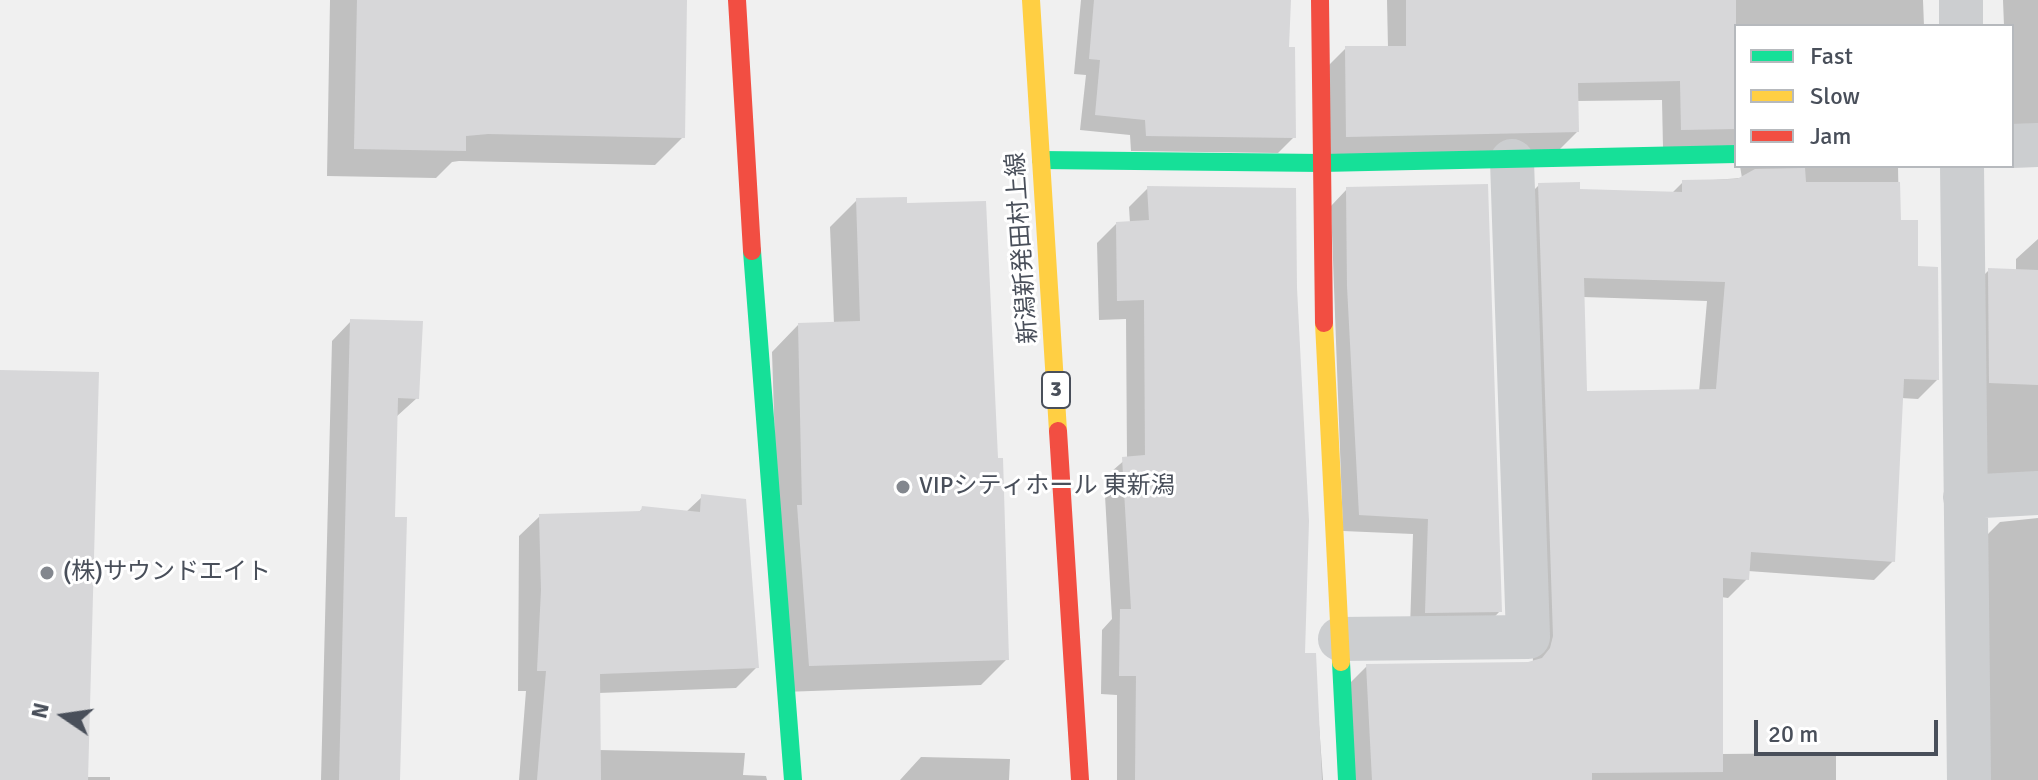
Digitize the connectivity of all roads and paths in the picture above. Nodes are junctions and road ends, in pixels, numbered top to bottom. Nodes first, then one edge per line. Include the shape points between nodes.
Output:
1 (737, 0) edge
2 (1031, 0) edge
3 (1320, 0) edge
4 (1961, 0) edge
5 (1961, 24) edge
6 (2038, 145) edge
7 (2014, 146) edge
8 (1734, 154) edge
9 (1041, 160) junction
10 (1512, 161) junction
11 (1322, 163) junction
12 (1962, 168) edge
13 (2038, 493) edge
14 (1965, 497) junction
15 (1340, 639) junction
16 (793, 780) edge
17 (1080, 780) edge
18 (1347, 780) edge
19 (1969, 780) edge

1 - 16 street
2 - 9 street, 新潟新発田村上線 / 3
3 - 11 street
4 - 5 street
6 - 7 street
8 - 10 street
9 - 11 street
9 - 17 street, 新潟新発田村上線 / 3
10 - 11 street
10 - 15 street via 1528,637
11 - 15 street via 1322,287
12 - 14 street
13 - 14 street
14 - 19 street
15 - 18 street

